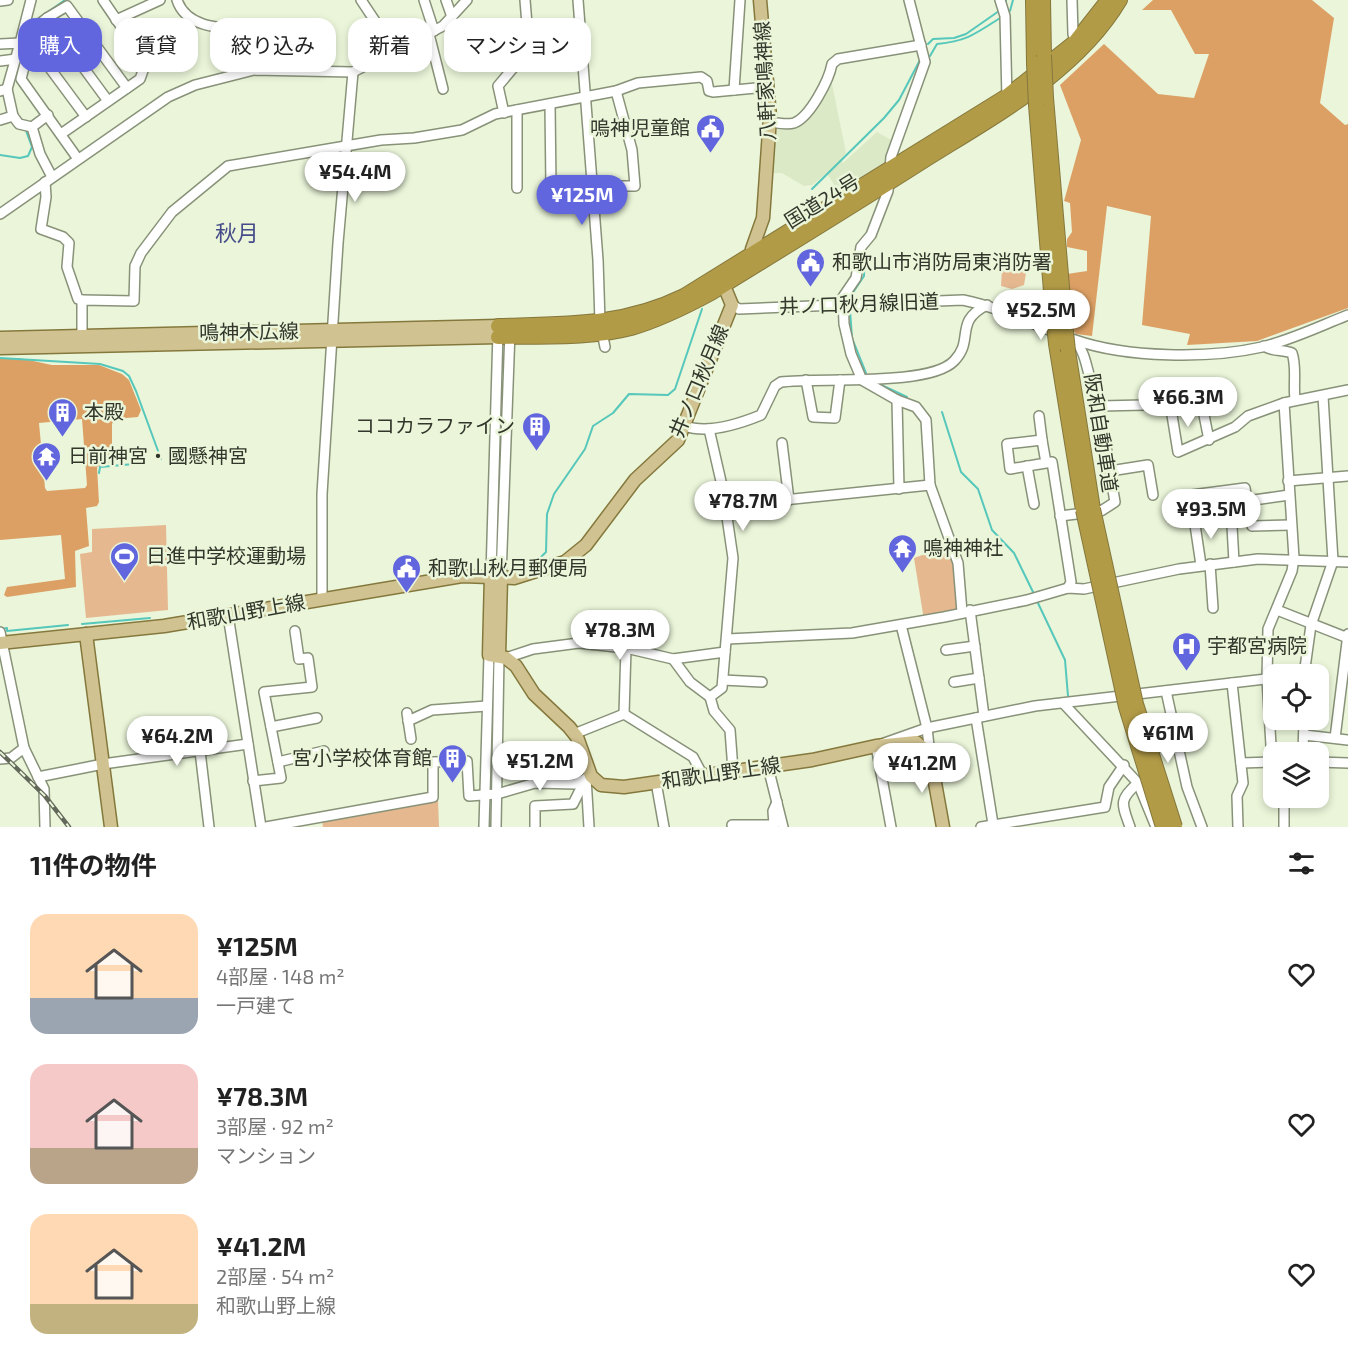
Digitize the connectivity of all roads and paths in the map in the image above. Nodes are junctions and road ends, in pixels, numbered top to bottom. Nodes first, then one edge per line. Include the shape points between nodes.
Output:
1 (8, 0) edge
2 (32, 0) edge
3 (103, 0) edge
4 (160, 0) edge
5 (177, 0) edge
6 (361, 0) edge
7 (424, 0) edge
8 (446, 0) edge
9 (467, 0) edge
10 (525, 0) edge
11 (578, 0) edge
12 (740, 0) edge
13 (760, 0) edge
14 (909, 0) edge
15 (1000, 0) edge
16 (1033, 0) edge
17 (1043, 0) edge
18 (1072, 0) edge
19 (1108, 0) edge
20 (1120, 0) edge
21 (0, 1) edge
22 (452, 16) junction
23 (29, 18) edge
24 (47, 18) edge
25 (76, 18) edge
26 (114, 18) edge
27 (122, 18) edge
28 (373, 18) edge
29 (428, 18) edge
30 (210, 26) edge
31 (432, 33) joint
32 (18, 42) edge
33 (0, 44) edge
34 (921, 45) junction
35 (1079, 45) junction
36 (102, 54) edge
37 (18, 55) edge
38 (16, 59) junction
39 (1039, 59) junction
40 (0, 61) edge
41 (22, 72) edge
42 (49, 72) edge
43 (87, 72) edge
44 (142, 72) edge
45 (246, 72) edge
46 (353, 72) edge
47 (767, 87) junction
48 (127, 88) junction
49 (443, 89) dead end
50 (3, 90) edge
51 (734, 90) junction
52 (616, 91) junction
53 (585, 97) junction
54 (108, 101) junction
55 (1008, 102) junction
56 (550, 104) junction
57 (517, 110) junction
58 (504, 113) junction
59 (48, 115) junction
60 (13, 116) junction
61 (86, 117) junction
62 (0, 120) edge
63 (770, 122) junction
64 (32, 127) junction
65 (61, 134) junction
66 (347, 146) junction
67 (78, 159) junction
68 (889, 177) junction
69 (49, 179) junction
70 (592, 186) junction
71 (517, 188) dead end
72 (551, 188) dead end
73 (0, 214) edge
74 (753, 262) junction
75 (722, 280) junction
76 (81, 300) junction
77 (843, 304) junction
78 (732, 305) junction
79 (987, 305) junction
80 (1348, 315) edge
81 (504, 332) junction
82 (602, 334) junction
83 (332, 335) junction
84 (82, 337) junction
85 (0, 338) edge
86 (1067, 345) junction
87 (1264, 346) junction
88 (0, 348) edge
89 (806, 380) junction
90 (840, 380) junction
91 (862, 380) junction
92 (1348, 390) edge
93 (1323, 396) junction
94 (1296, 399) junction
95 (897, 400) junction
96 (1284, 403) junction
97 (1145, 405) dead end
98 (1202, 405) dead end
99 (1100, 406) junction
100 (1171, 409) dead end
101 (1039, 416) dead end
102 (685, 426) junction
103 (709, 429) junction
104 (1042, 440) junction
105 (1209, 440) junction
106 (782, 443) dead end
107 (1007, 444) junction
108 (996, 446) dead end
109 (1046, 463) junction
110 (1027, 466) junction
111 (1110, 471) junction
112 (1348, 476) edge
113 (1328, 478) junction
114 (1288, 481) junction
115 (930, 485) junction
116 (899, 489) junction
117 (1153, 495) dead end
118 (1289, 495) junction
119 (1184, 496) dead end
120 (789, 500) junction
121 (1034, 504) dead end
122 (1231, 508) dead end
123 (1088, 509) junction
124 (1060, 516) junction
125 (727, 518) junction
126 (1194, 518) dead end
127 (1291, 525) junction
128 (1252, 526) dead end
129 (1294, 558) junction
130 (1333, 561) junction
131 (1234, 562) junction
132 (1348, 562) edge
133 (1205, 565) junction
134 (496, 576) junction
135 (1068, 588) junction
136 (322, 599) junction
137 (1213, 608) dead end
138 (1277, 610) junction
139 (966, 611) junction
140 (228, 615) junction
141 (902, 625) junction
142 (1311, 625) junction
143 (295, 631) dead end
144 (86, 634) junction
145 (1348, 637) edge
146 (1, 639) edge
147 (727, 639) junction
148 (975, 646) junction
149 (626, 648) junction
150 (946, 650) dead end
151 (724, 652) junction
152 (498, 657) junction
153 (673, 659) junction
154 (1269, 664) edge
155 (1306, 664) edge
156 (979, 678) junction
157 (1263, 679) edge
158 (723, 680) junction
159 (762, 682) dead end
160 (954, 682) dead end
161 (1232, 683) junction
162 (1166, 691) junction
163 (710, 697) junction
164 (1063, 703) junction
165 (487, 706) junction
166 (624, 714) junction
167 (980, 717) junction
168 (317, 718) dead end
169 (271, 727) junction
170 (927, 728) junction
171 (1304, 730) edge
172 (574, 734) junction
173 (1304, 735) junction
174 (1335, 738) junction
175 (411, 739) dead end
176 (1348, 740) edge
177 (1304, 742) edge
178 (248, 744) junction
179 (876, 746) junction
180 (24, 748) junction
181 (200, 751) junction
182 (324, 752) dead end
183 (930, 755) junction
184 (0, 759) edge
185 (278, 762) junction
186 (1263, 762) edge
187 (1329, 762) edge
188 (1241, 763) junction
189 (1348, 763) edge
190 (103, 764) junction
191 (1124, 765) junction
192 (768, 767) junction
193 (733, 770) junction
194 (702, 774) junction
195 (38, 777) junction
196 (589, 777) junction
197 (254, 781) junction
198 (656, 782) junction
199 (1138, 783) junction
200 (485, 794) junction
201 (497, 794) junction
202 (777, 802) junction
203 (1284, 808) edge
204 (1047, 822) edge
205 (1026, 824) edge
206 (732, 825) dead end
207 (985, 826) edge
208 (45, 827) edge
209 (111, 827) edge
210 (209, 827) edge
211 (261, 827) edge
212 (266, 827) edge
213 (484, 827) edge
214 (496, 827) edge
215 (535, 827) edge
216 (589, 827) edge
217 (664, 827) edge
218 (783, 827) edge
219 (891, 827) edge
220 (943, 827) edge
221 (1130, 827) edge
222 (1156, 827) edge
223 (1163, 827) edge
224 (1175, 827) edge
225 (1202, 827) edge
226 (1238, 827) edge
227 (1284, 827) edge

1 - 21 street
2 - 23 street
3 - 26 street
4 - 27 street
5 - 30 street via 189,17
6 - 28 street
7 - 29 street
8 - 22 street
9 - 22 street
10 - 58 street via 529,49 498,86
11 - 53 street
12 - 51 street
13 - 47 main road, 八軒家鳴神線
14 - 34 street
15 - 55 street via 1005,16
16 - 39 highway, 阪和自動車道
17 - 39 highway, 阪和自動車道
18 - 35 street
19 - 35 highway, 国道24号
20 - 35 highway, 国道24号 via 1111,16
22 - 31 street
24 - 25 street via 67,6
31 - 49 street
32 - 33 street
34 - 63 street via 838,59 832,64 829,80 801,119 792,123
34 - 68 street via 925,62
35 - 55 highway, 国道24号
36 - 48 street
37 - 38 street
38 - 40 street
38 - 50 street
39 - 86 highway, 阪和自動車道, bridge via 1059,319
41 - 59 street via 21,79
42 - 61 street
43 - 54 street
44 - 48 street via 140,80
45 - 67 street via 195,84 168,97
46 - 66 street
47 - 51 street
47 - 63 main road, 八軒家鳴神線
48 - 54 street
50 - 60 street
51 - 52 street via 709,91 707,81 700,77 638,82
52 - 53 street
52 - 70 street via 632,150 635,186
53 - 56 street
53 - 70 street
54 - 61 street
55 - 68 highway, 国道24号
56 - 57 street
56 - 72 street
57 - 58 street
57 - 71 street
58 - 66 street via 462,130
59 - 64 street
59 - 65 street
60 - 62 street
60 - 64 street via 19,123
61 - 65 street
63 - 74 main road, 八軒家鳴神線 via 763,218
64 - 69 street
65 - 67 street
66 - 76 street via 228,166 172,212 141,254 135,266 134,302
66 - 83 street
67 - 69 street
68 - 74 highway, 国道24号
68 - 77 street via 888,191 871,235 861,247 856,278 845,292
69 - 73 street
69 - 76 street via 41,229 69,243 67,267
70 - 82 street
74 - 75 highway, 国道24号
75 - 78 main road, 井ノ口秋月線
75 - 82 highway, 国道24号 via 667,316
76 - 84 street
77 - 78 street, 井ノ口秋月線旧道 via 739,309
77 - 79 street, 井ノ口秋月線旧道 via 963,300
77 - 91 street via 847,340
78 - 102 main road, 井ノ口秋月線
79 - 86 street, 井ノ口秋月線旧道
79 - 91 street, 井ノ口秋月線旧道 via 968,319 962,350 948,365 925,374
80 - 87 street, 井ノ口秋月線旧道
81 - 82 highway, 国道24号
81 - 83 main road, 鳴神木広線
81 - 134 street
83 - 84 main road, 鳴神木広線
83 - 88 main road, 鳴神木広線
83 - 136 street via 322,494
84 - 85 main road, 鳴神木広線
86 - 87 street, 井ノ口秋月線旧道 via 1154,355
86 - 99 street via 1086,354
86 - 123 highway, 阪和自動車道
87 - 94 street via 1292,353
89 - 90 street, 井ノ口秋月線旧道
89 - 90 street via 813,417 835,418
89 - 103 street, 井ノ口秋月線旧道 via 775,386 760,415
90 - 91 street, 井ノ口秋月線旧道
91 - 95 street
92 - 93 street
93 - 94 street
93 - 113 street
94 - 96 street
95 - 115 street via 916,406 926,420
95 - 116 street
96 - 105 street via 1248,416
96 - 114 street
97 - 99 street
98 - 105 street
99 - 111 street
100 - 105 street via 1178,452
101 - 104 street
102 - 103 street, 井ノ口秋月線旧道
102 - 134 main road, 井ノ口秋月線 via 678,440 635,480 575,555 565,562 514,578
103 - 125 street
104 - 107 street
104 - 109 street
106 - 120 street
107 - 108 street
107 - 110 street via 1010,469
109 - 110 street
109 - 124 street via 1052,462
110 - 121 street
111 - 117 street via 1148,465
111 - 124 street via 1114,502 1107,510
112 - 113 street
113 - 114 street
113 - 130 street
114 - 118 street
115 - 116 street
115 - 139 street via 958,563
116 - 120 street
118 - 119 street via 1247,501 1245,488
118 - 127 street
120 - 125 street via 744,504
122 - 131 street
123 - 223 highway, 阪和自動車道, bridge via 1126,707
123 - 224 highway, 阪和自動車道, bridge via 1136,704
124 - 135 street via 1071,582
125 - 147 street via 733,558
126 - 133 street
127 - 128 street
127 - 129 street
129 - 130 street
129 - 131 street
129 - 138 street
130 - 132 street
130 - 142 street
131 - 133 street
133 - 135 street via 1084,589
133 - 137 street
134 - 136 main road, 和歌山野上線 via 433,580
134 - 152 main road
135 - 139 street
136 - 140 main road, 和歌山野上線
138 - 142 street
138 - 154 street via 1268,629
139 - 141 street
139 - 148 street
140 - 144 main road, 和歌山野上線
140 - 178 street
141 - 147 street via 805,637
141 - 170 street
142 - 145 street
142 - 155 street
143 - 169 street via 299,659 308,658 312,687 264,692
144 - 146 main road, 和歌山野上線
144 - 190 main road
145 - 174 street
146 - 180 street
147 - 151 street
148 - 150 street
148 - 156 street
149 - 152 street via 579,643
149 - 153 street
149 - 166 street
151 - 153 street
151 - 158 street
152 - 165 street
152 - 172 main road via 516,666 534,694
152 - 201 street
153 - 163 street via 690,682
156 - 160 street
156 - 167 street
157 - 161 street
158 - 159 street
158 - 163 street via 722,688
161 - 162 street
161 - 188 street
162 - 164 street
162 - 225 street via 1187,787
163 - 193 street via 714,711 730,730
164 - 167 street
164 - 191 street
165 - 175 street via 432,710 407,717
165 - 200 street
166 - 172 street
166 - 194 street via 693,757
167 - 170 street
167 - 207 street
168 - 169 street
169 - 185 street
170 - 179 street
170 - 183 street
171 - 173 street
172 - 196 main road
173 - 174 street
173 - 177 street
174 - 176 street
178 - 181 street
178 - 197 street
179 - 183 main road, 和歌山野上線 via 916,742
179 - 192 main road, 和歌山野上線
179 - 219 street
180 - 184 street via 11,758
180 - 195 street
181 - 190 street
181 - 210 street
182 - 185 street
183 - 220 main road
185 - 197 street via 281,778
186 - 188 street
187 - 189 street
188 - 226 street
190 - 195 street
190 - 209 main road
191 - 199 street
191 - 204 street via 1109,787 1105,807
192 - 193 main road, 和歌山野上線
192 - 202 street
193 - 194 main road, 和歌山野上線
194 - 198 main road, 和歌山野上線
195 - 208 street via 44,789
196 - 198 main road, 和歌山野上線 via 609,787
196 - 201 street via 575,783 535,783
196 - 215 street via 573,804 535,806
196 - 216 street
197 - 211 street
198 - 217 street
199 - 221 street via 1124,795 1122,804
199 - 222 street
200 - 201 street
200 - 212 street via 469,796 467,761 433,762 433,797
200 - 213 street
201 - 214 street
202 - 206 street via 774,825
202 - 218 street
203 - 227 street
204 - 205 street
205 - 207 street

